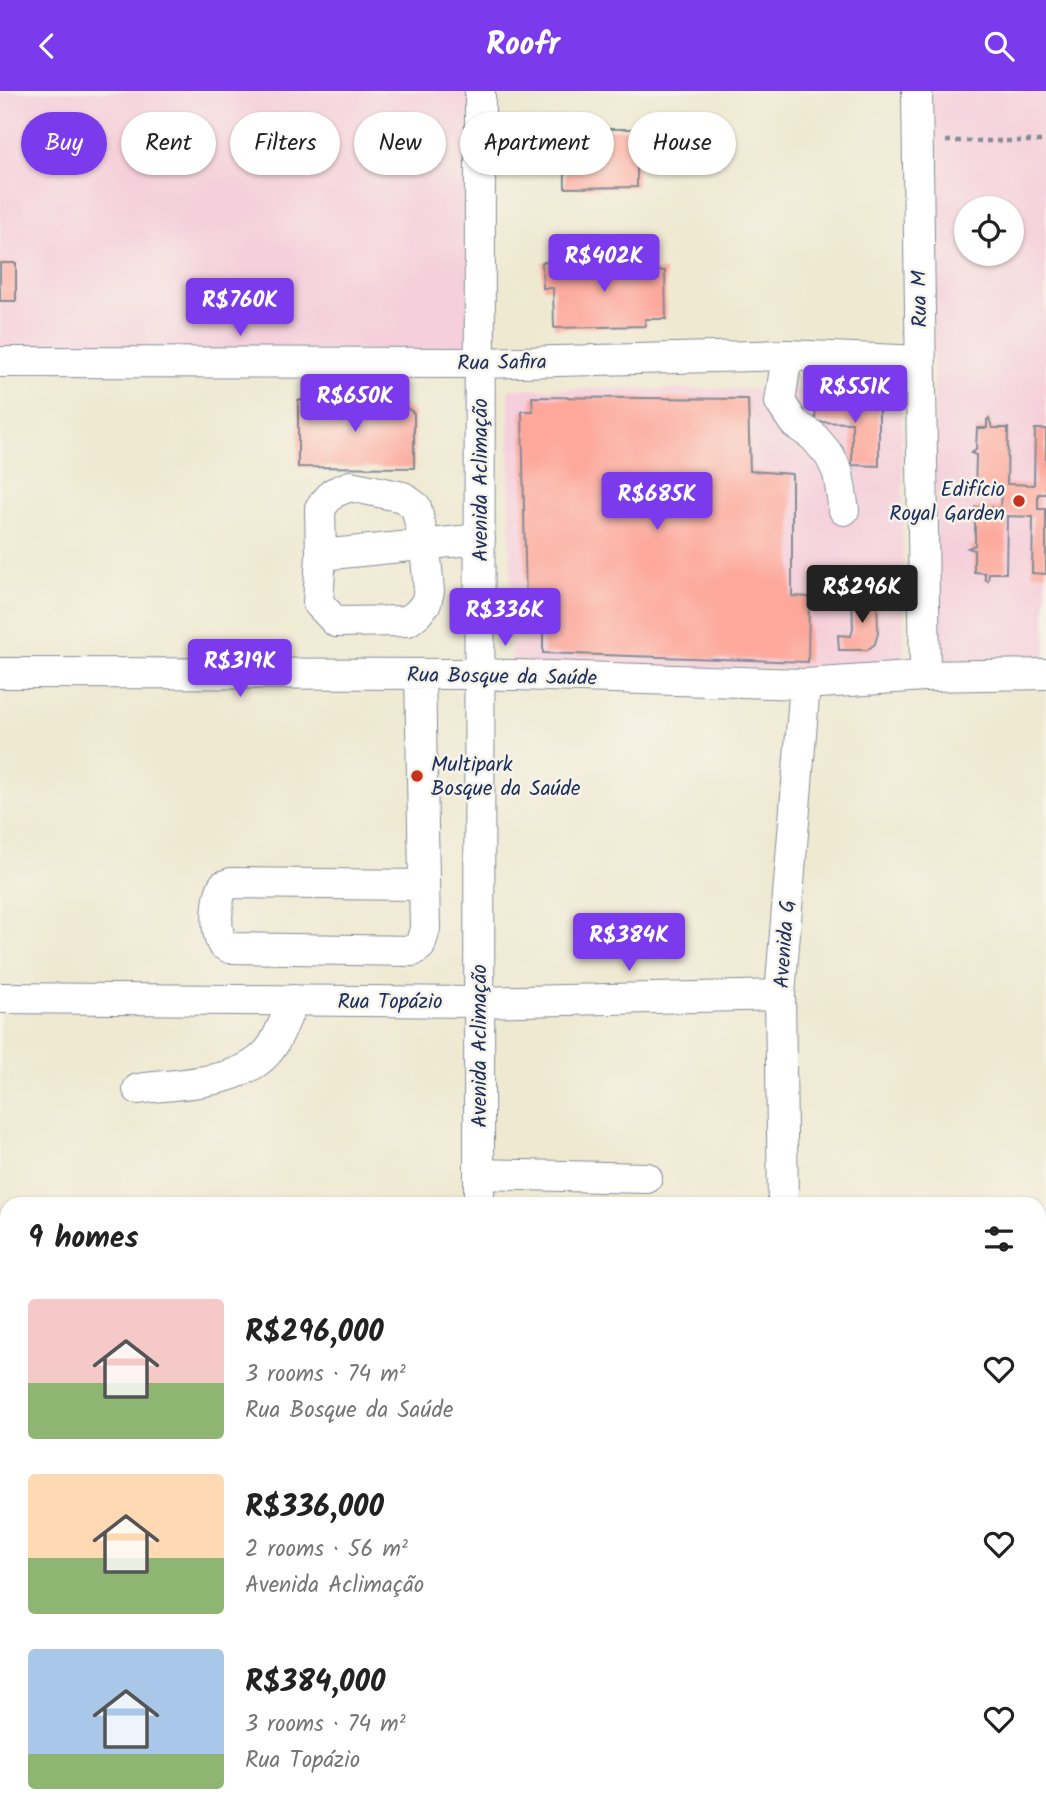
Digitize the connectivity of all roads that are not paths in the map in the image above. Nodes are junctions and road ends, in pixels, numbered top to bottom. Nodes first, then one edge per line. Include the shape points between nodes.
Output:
1 (480, 91) edge
2 (917, 91) edge
3 (787, 355) junction
4 (920, 361) junction
5 (0, 362) edge
6 (480, 363) junction
7 (844, 510) dead end
8 (480, 539) junction
9 (425, 546) junction
10 (321, 555) junction
11 (0, 673) edge
12 (420, 674) junction
13 (480, 674) junction
14 (1046, 674) edge
15 (925, 676) junction
16 (805, 684) junction
17 (422, 885) junction
18 (780, 995) junction
19 (0, 998) edge
20 (294, 1000) junction
21 (479, 1002) junction
22 (138, 1090) dead end
23 (479, 1174) junction
24 (647, 1178) dead end
25 (479, 1197) edge
26 (783, 1197) edge

1 - 6 street, Avenida Aclimação
2 - 4 street, Rua M
3 - 4 street, Rua Safira
3 - 6 street, Rua Safira
3 - 7 street via 780,402 794,423 830,456
4 - 15 street, Rua M
5 - 6 street, Rua Safira
6 - 8 street, Avenida Aclimação
8 - 9 street
8 - 13 street, Avenida Aclimação
9 - 10 street
9 - 10 street via 416,507 404,496 350,486 333,493 320,507
9 - 10 street via 429,591 426,603 408,621 336,622 318,603
11 - 12 street, Rua Bosque da Saúde
12 - 13 street, Rua Bosque da Saúde
12 - 17 street
13 - 16 street, Rua Bosque da Saúde
13 - 21 street, Avenida Aclimação
14 - 15 street, Rua Bosque da Saúde
15 - 16 street, Rua Bosque da Saúde
16 - 18 street, Avenida G
17 - 17 street via 231,883 220,893 218,936 230,948 413,951 420,946 425,929
18 - 21 street, Rua Topázio
18 - 26 street, Avenida G
19 - 20 street, Rua Topázio
20 - 21 street, Rua Topázio
20 - 22 street via 273,1045 257,1063 231,1076
21 - 23 street, Avenida Aclimação
23 - 24 street
23 - 25 street, Avenida Aclimação

